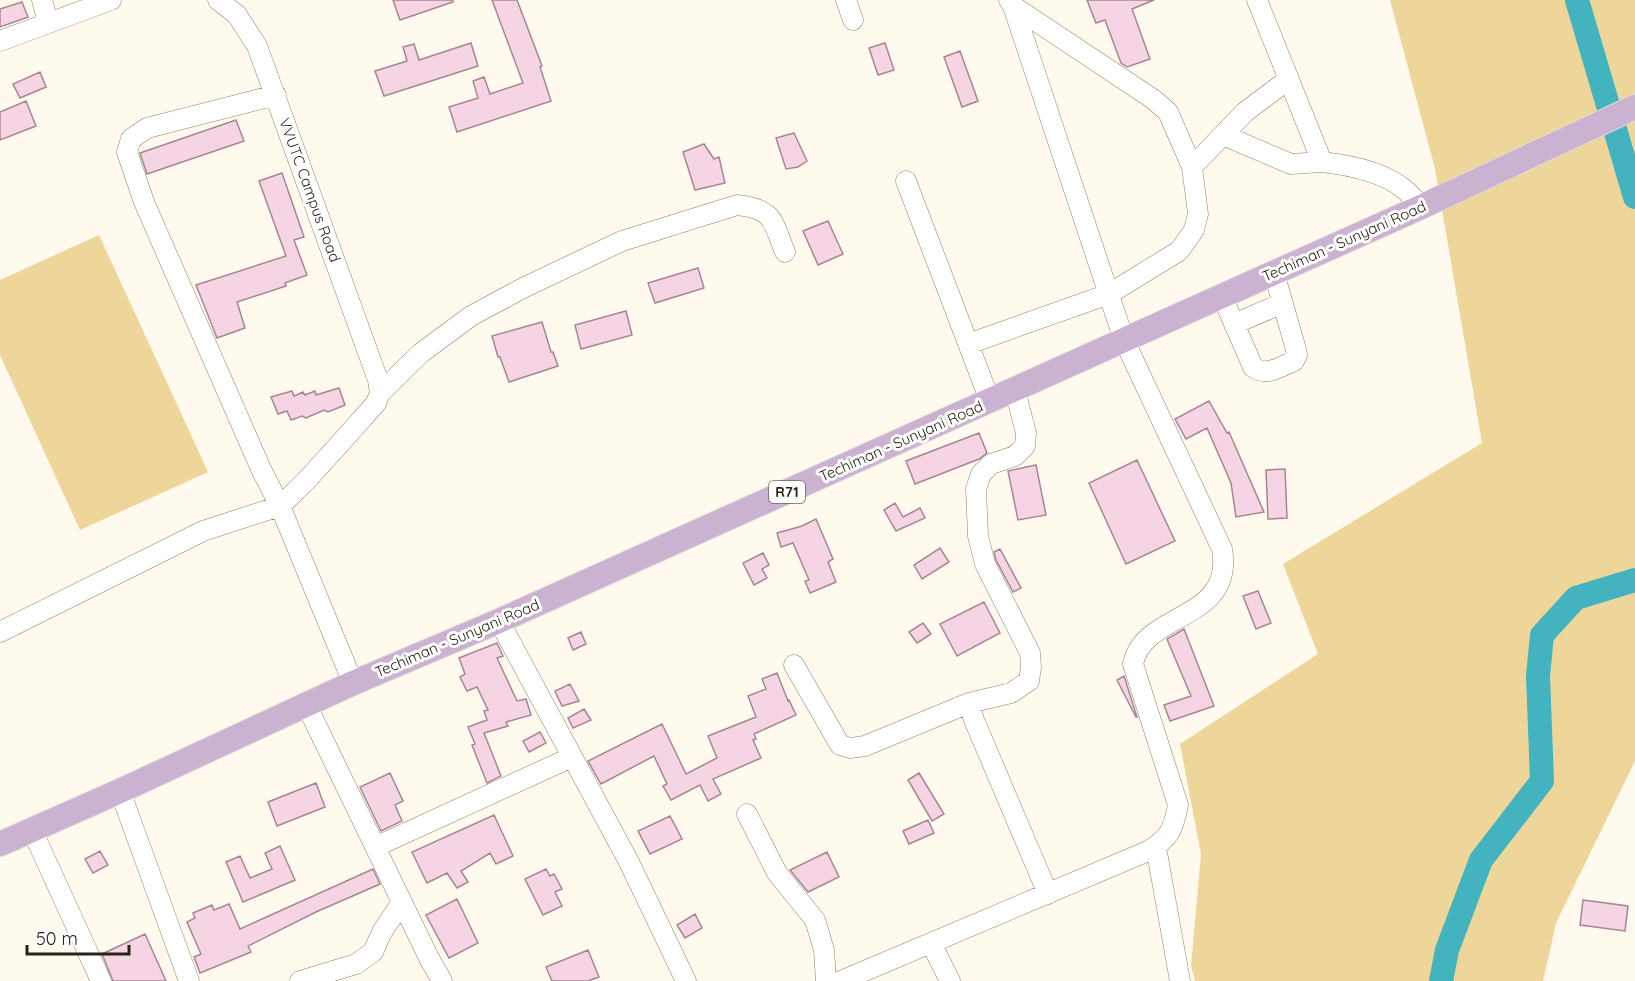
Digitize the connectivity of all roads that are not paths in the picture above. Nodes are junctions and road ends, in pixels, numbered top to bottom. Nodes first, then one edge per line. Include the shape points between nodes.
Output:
1 (42, 0) edge
2 (111, 0) edge
3 (218, 0) edge
4 (846, 0) edge
5 (1257, 0) edge
6 (1011, 3) edge
7 (853, 20) dead end
8 (48, 22) junction
9 (0, 41) edge
10 (1289, 79) junction
11 (276, 95) junction
12 (1635, 107) edge
13 (1223, 135) junction
14 (1322, 162) junction
15 (1192, 167) junction
16 (906, 181) dead end
17 (1421, 207) junction
18 (785, 252) dead end
19 (1274, 273) junction
20 (1109, 294) junction
21 (1222, 296) junction
22 (1283, 303) junction
23 (1234, 324) junction
24 (1124, 340) junction
25 (968, 344) junction
26 (1015, 390) junction
27 (380, 393) junction
28 (990, 401) junction
29 (261, 469) junction
30 (305, 482) junction
31 (280, 506) junction
32 (499, 621) junction
33 (0, 632) edge
34 (794, 665) dead end
35 (353, 683) junction
36 (969, 703) junction
37 (306, 704) junction
38 (572, 757) junction
39 (120, 791) junction
40 (747, 814) dead end
41 (32, 830) junction
42 (0, 844) edge
43 (375, 847) junction
44 (1156, 847) junction
45 (1048, 894) junction
46 (402, 902) junction
47 (931, 943) junction
48 (429, 958) junction
49 (101, 981) edge
50 (189, 981) edge
51 (300, 981) edge
52 (432, 981) edge
53 (442, 981) edge
54 (687, 981) edge
55 (826, 981) edge
56 (841, 981) edge
57 (950, 981) edge
58 (1180, 981) edge

1 - 8 street
2 - 8 street
3 - 11 street, VVUTC Campus Road via 237,15 257,46
4 - 7 street
5 - 10 street
6 - 15 street via 1168,112
6 - 20 street
8 - 9 street
10 - 13 street via 1261,98
10 - 14 street
11 - 27 street, VVUTC Campus Road
11 - 29 street via 147,128 130,139 127,152 144,202
12 - 17 main road, Techiman - Sunyani Road / R71
13 - 14 street via 1291,164
13 - 15 street
14 - 17 street via 1349,165 1381,176 1404,188
15 - 20 street via 1198,214 1194,230 1179,251
16 - 25 street
17 - 19 main road, Techiman - Sunyani Road / R71
18 - 27 street via 771,216 756,207 736,205 622,241 471,316 421,353
19 - 21 main road, Techiman - Sunyani Road / R71
19 - 22 street
20 - 24 street
20 - 25 street
21 - 23 street
21 - 24 main road, Techiman - Sunyani Road / R71
22 - 23 street
22 - 23 street via 1297,355 1294,361 1267,372 1259,371 1253,367
24 - 26 main road, Techiman - Sunyani Road / R71
24 - 44 street via 1222,549 1224,563 1221,579 1208,599 1146,640 1135,652 1133,664 1178,805 1175,823 1165,841
25 - 28 street
26 - 28 main road, Techiman - Sunyani Road / R71
26 - 36 street via 1026,433 1025,447 1015,456 991,464 981,474 976,489 978,536 985,564 1030,653 1029,681 1011,693
27 - 30 street via 376,403
28 - 32 main road, Techiman - Sunyani Road / R71
29 - 30 street via 281,481
29 - 31 street
30 - 31 street
31 - 33 street via 203,531
31 - 35 street
32 - 35 main road, Techiman - Sunyani Road / R71
32 - 38 street
34 - 36 street via 840,745 850,748 865,746
35 - 37 main road, Techiman - Sunyani Road / R71
36 - 45 street
37 - 39 main road, Techiman - Sunyani Road / R71
37 - 43 street
38 - 43 street
38 - 54 street
39 - 41 main road, Techiman - Sunyani Road / R71
39 - 50 street
40 - 55 street via 777,873 815,920 824,950
41 - 42 main road, Techiman - Sunyani Road / R71
41 - 49 street
43 - 46 street
44 - 45 street
44 - 58 street
45 - 47 street
46 - 48 street
46 - 51 street via 373,952 356,964
47 - 56 street
47 - 57 street
48 - 52 street
48 - 53 street

